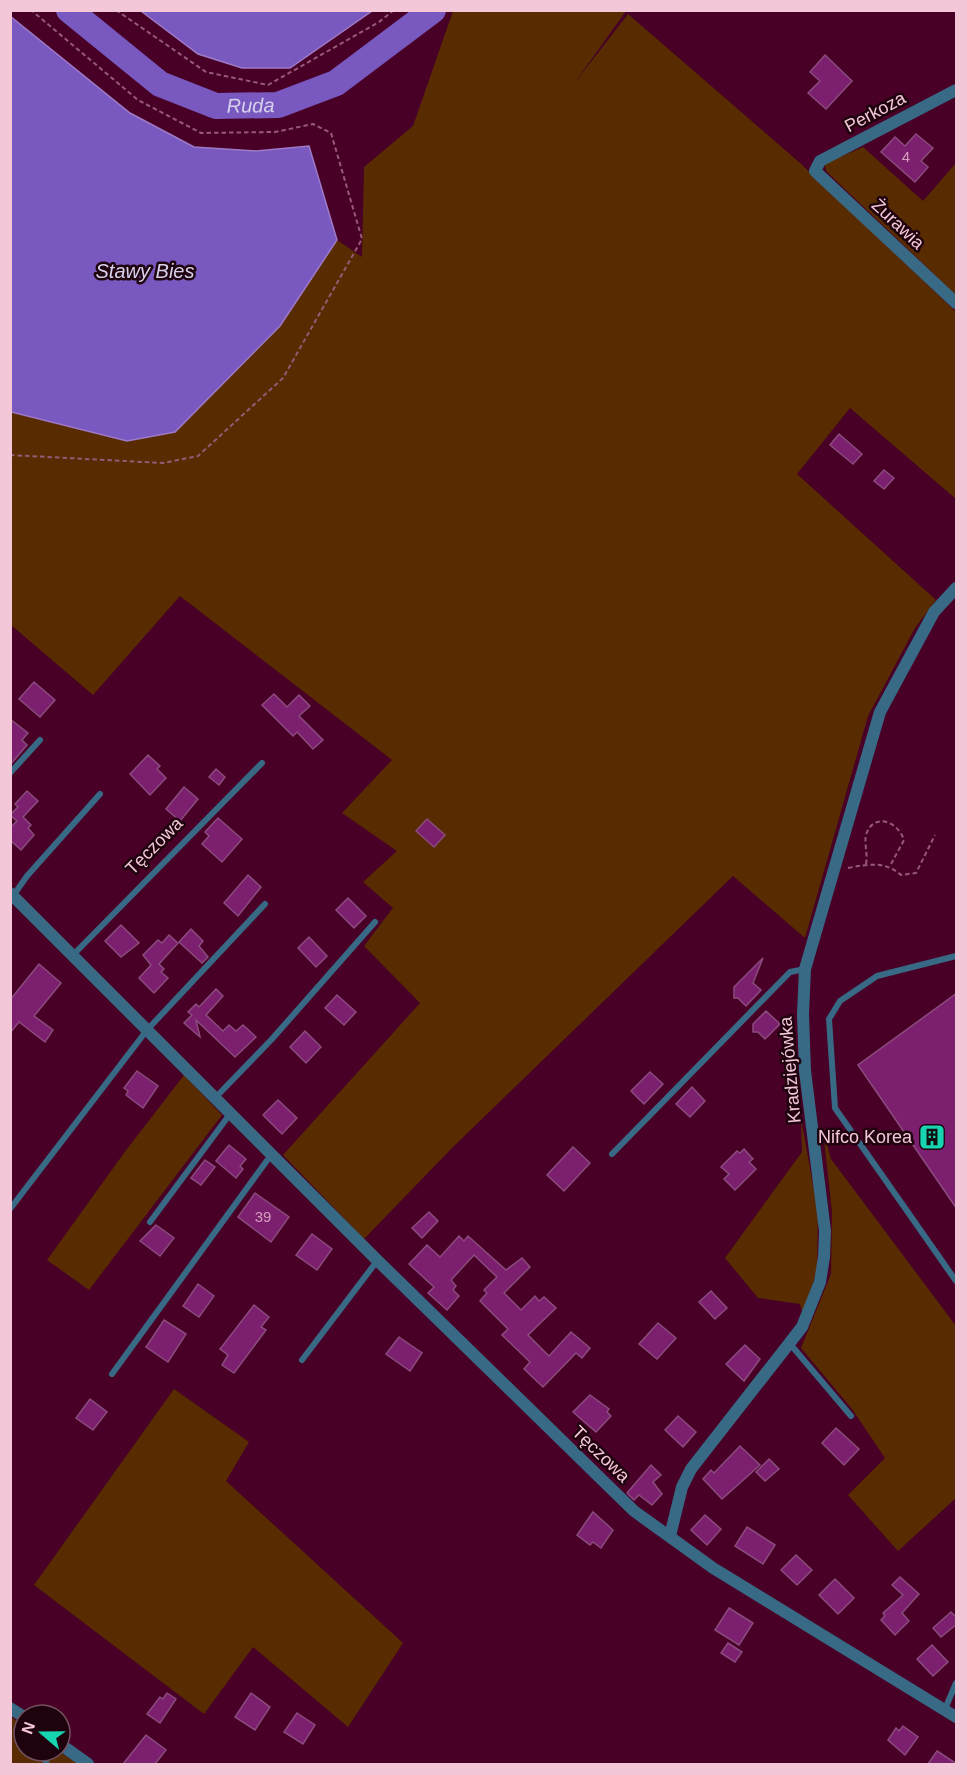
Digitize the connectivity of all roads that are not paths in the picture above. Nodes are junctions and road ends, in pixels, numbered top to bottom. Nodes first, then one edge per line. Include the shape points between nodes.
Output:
1 (957, 90) edge
2 (815, 171) joint
3 (957, 303) edge
4 (957, 588) edge
5 (40, 740) dead end
6 (262, 763) dead end
7 (10, 773) edge
8 (100, 794) dead end
9 (12, 895) edge
10 (265, 904) dead end
11 (375, 922) dead end
12 (73, 955) junction
13 (957, 956) edge
14 (805, 969) junction
15 (147, 1030) junction
16 (214, 1098) junction
17 (230, 1114) junction
18 (612, 1154) dead end
19 (271, 1155) junction
20 (10, 1209) edge
21 (150, 1221) dead end
22 (377, 1260) junction
23 (957, 1281) edge
24 (791, 1345) junction
25 (302, 1360) dead end
26 (112, 1374) dead end
27 (851, 1416) dead end
28 (669, 1536) junction
29 (957, 1683) edge
30 (945, 1709) junction
31 (957, 1717) edge
32 (72, 1753) edge
33 (88, 1764) edge

1 - 2 street, Perkoza via 820,161
2 - 3 street, Żurawia
4 - 14 street, Kradziejówka via 934,612 880,712
5 - 7 lane
6 - 12 lane, Tęczowa
8 - 9 lane, Tęczowa
9 - 12 street, Tęczowa
10 - 15 lane
11 - 16 lane
12 - 15 street, Tęczowa
13 - 23 lane via 877,976 840,1000 829,1018 835,1108
14 - 18 lane via 790,972
14 - 24 street, Kradziejówka via 805,1071 823,1205 824,1257 812,1307
15 - 16 street, Tęczowa
15 - 20 lane
16 - 17 street, Tęczowa
17 - 19 street, Tęczowa
17 - 21 lane
19 - 22 street, Tęczowa
19 - 26 lane
22 - 25 lane
22 - 28 street, Tęczowa via 634,1511
24 - 27 lane
24 - 28 street, Kradziejówka via 691,1469
28 - 30 street, Tęczowa via 713,1569
29 - 30 lane
30 - 31 street, Tęczowa
32 - 33 street

